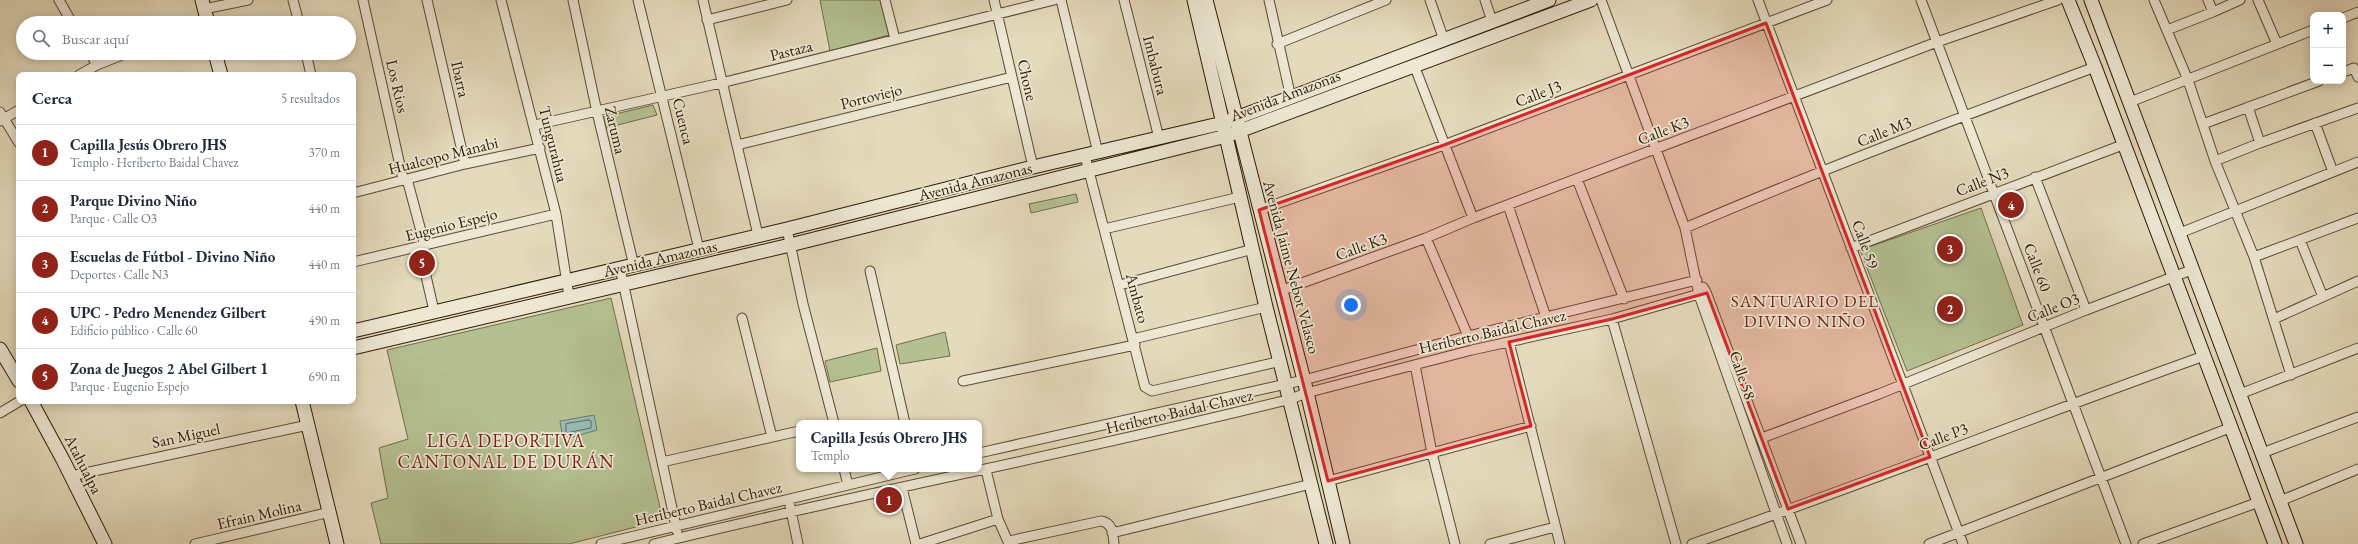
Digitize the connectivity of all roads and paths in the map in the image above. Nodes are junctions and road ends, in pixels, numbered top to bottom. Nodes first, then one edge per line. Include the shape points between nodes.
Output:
1 (59, 0) edge
2 (248, 0) edge
3 (293, 0) edge
4 (363, 0) edge
5 (427, 0) edge
6 (501, 0) edge
7 (573, 0) edge
8 (638, 0) edge
9 (703, 0) edge
10 (787, 0) edge
11 (885, 0) edge
12 (994, 0) edge
13 (1054, 0) edge
14 (1061, 0) edge
15 (1124, 0) edge
16 (1194, 0) edge
17 (1206, 0) edge
18 (1270, 0) edge
19 (1386, 0) edge
20 (1430, 0) edge
21 (1485, 0) edge
22 (1549, 0) edge
23 (1591, 0) edge
24 (1601, 0) edge
25 (1758, 0) edge
26 (1827, 0) edge
27 (1921, 0) edge
28 (2058, 0) edge
29 (2068, 0) edge
30 (2091, 0) edge
31 (2154, 0) edge
32 (2208, 0) edge
33 (2240, 0) edge
34 (2258, 0) edge
35 (203, 5) edge
36 (2213, 12) junction
37 (2358, 12) edge
38 (997, 14) junction
39 (68, 16) edge
40 (206, 16) edge
41 (297, 16) edge
42 (2346, 17) edge
43 (707, 20) junction
44 (1492, 21) junction
45 (1766, 23) junction
46 (2167, 30) junction
47 (2310, 31) edge
48 (895, 39) junction
49 (1444, 40) junction
50 (1937, 42) junction
51 (1277, 44) junction
52 (2277, 44) junction
53 (94, 60) edge
54 (110, 60) edge
55 (217, 60) edge
56 (308, 60) edge
57 (97, 65) junction
58 (1414, 65) junction
59 (2096, 67) junction
60 (2357, 71) edge
61 (84, 72) edge
62 (220, 72) edge
63 (310, 72) edge
64 (2346, 72) edge
65 (1630, 74) junction
66 (1012, 77) junction
67 (2188, 80) junction
68 (721, 83) junction
69 (2311, 84) edge
70 (662, 96) junction
71 (1794, 96) junction
72 (1291, 98) junction
73 (2130, 102) junction
74 (2248, 107) junction
75 (2358, 108) edge
76 (16, 111) edge
77 (596, 112) junction
78 (1964, 115) junction
79 (1, 117) edge
80 (1223, 123) junction
81 (2315, 123) junction
82 (1238, 124) junction
83 (2203, 124) junction
84 (535, 125) junction
85 (1226, 136) junction
86 (1159, 138) junction
87 (16, 139) edge
88 (2260, 142) junction
89 (2125, 144) junction
90 (737, 145) junction
91 (1444, 145) junction
92 (540, 148) junction
93 (1656, 148) junction
94 (1091, 154) junction
95 (2215, 161) junction
96 (2358, 162) edge
97 (465, 164) junction
98 (1033, 167) junction
99 (1089, 170) junction
100 (1823, 171) junction
101 (2333, 172) junction
102 (2035, 177) junction
103 (405, 179) junction
104 (1577, 179) junction
105 (356, 192) edge
106 (1994, 193) junction
107 (1240, 197) junction
108 (1508, 205) junction
109 (1259, 210) junction
110 (2237, 211) junction
111 (556, 214) junction
112 (1473, 218) junction
113 (2358, 218) edge
114 (1685, 228) junction
115 (787, 229) junction
116 (1104, 229) junction
117 (2180, 233) junction
118 (758, 235) junction
119 (1426, 238) junction
120 (2300, 240) junction
121 (790, 245) junction
122 (425, 246) junction
123 (1851, 248) junction
124 (699, 249) junction
125 (1253, 249) junction
126 (2254, 257) junction
127 (356, 261) edge
128 (634, 266) junction
129 (620, 268) junction
130 (2194, 269) junction
131 (870, 270) dead end
132 (426, 276) dead end
133 (2174, 277) junction
134 (566, 280) junction
135 (1697, 280) junction
136 (2358, 282) edge
137 (623, 284) junction
138 (1120, 285) junction
139 (1280, 291) junction
140 (1703, 294) junction
141 (569, 296) junction
142 (2323, 297) junction
143 (1624, 299) junction
144 (1266, 307) junction
145 (2086, 310) junction
146 (434, 311) junction
147 (1546, 317) junction
148 (742, 318) dead end
149 (1612, 319) junction
150 (2274, 319) junction
151 (2044, 327) junction
152 (356, 330) edge
153 (1468, 336) junction
154 (1134, 342) junction
155 (1509, 342) junction
156 (356, 347) edge
157 (2358, 348) edge
158 (0, 349) edge
159 (2204, 356) junction
160 (1281, 361) junction
161 (1415, 365) junction
162 (2292, 375) junction
163 (16, 376) edge
164 (963, 381) dead end
165 (1287, 384) junction
166 (1903, 385) junction
167 (1305, 386) junction
168 (2240, 394) junction
169 (1291, 399) junction
170 (2073, 402) junction
171 (16, 403) edge
172 (33, 404) edge
173 (303, 404) edge
174 (0, 413) edge
175 (2358, 417) edge
176 (833, 420) edge
177 (904, 420) edge
178 (308, 425) junction
179 (1531, 426) junction
180 (2232, 428) junction
181 (796, 432) edge
182 (772, 436) junction
183 (1762, 438) junction
184 (982, 452) edge
185 (1432, 453) junction
186 (2262, 453) junction
187 (1930, 457) junction
188 (662, 462) junction
189 (2358, 469) edge
190 (986, 470) junction
191 (982, 471) edge
192 (845, 472) edge
193 (902, 472) edge
194 (977, 472) edge
195 (71, 476) junction
196 (2101, 476) junction
197 (1328, 481) junction
198 (1311, 484) junction
199 (848, 485) junction
200 (902, 488) junction
201 (788, 499) junction
202 (2280, 501) junction
203 (2259, 502) junction
204 (1788, 509) junction
205 (330, 512) junction
206 (791, 512) junction
207 (1777, 515) junction
208 (998, 519) junction
209 (676, 525) junction
210 (1554, 527) junction
211 (1112, 533) junction
212 (1959, 533) junction
213 (678, 538) junction
214 (1009, 542) edge
215 (105, 544) edge
216 (195, 544) edge
217 (337, 544) edge
218 (601, 544) edge
219 (654, 544) edge
220 (798, 544) edge
221 (916, 544) edge
222 (920, 544) edge
223 (1114, 544) edge
224 (1326, 544) edge
225 (1342, 544) edge
226 (1455, 544) edge
227 (1490, 544) edge
228 (1560, 544) edge
229 (1676, 544) edge
230 (1692, 544) edge
231 (1787, 544) edge
232 (1801, 544) edge
233 (1929, 544) edge
234 (1963, 544) edge
235 (2126, 544) edge
236 (2143, 544) edge
237 (2275, 544) edge
238 (2296, 544) edge

1 - 39 street
2 - 35 street
3 - 41 street
4 - 103 street, Los Rios
5 - 97 street, Ibarra
6 - 84 street, Tungurahua
7 - 77 street, Zaruma
8 - 70 street, Cuenca
9 - 43 street
10 - 43 street
11 - 48 street
12 - 38 street, Chone
13 - 38 street, Pastaza
14 - 94 street, Ambato
15 - 86 street, Imbabura
16 - 80 street, Avenida Jaime Nebot Velasco
17 - 82 street, Avenida Jaime Nebot Velasco
18 - 51 street
19 - 51 street
20 - 49 street
21 - 44 street
22 - 44 street, Avenida Amazonas
23 - 58 street, Avenida Amazonas
24 - 65 street
25 - 45 street, Calle 59
26 - 45 street, Calle J3
27 - 50 street, Calle 60
28 - 50 street, Calle K3
29 - 59 street
30 - 73 street
31 - 46 street
32 - 36 street
33 - 36 street
34 - 52 street
35 - 40 street
36 - 46 street
37 - 42 street
38 - 48 street, Pastaza
38 - 66 street, Chone
43 - 68 street
44 - 49 street, Avenida Amazonas
45 - 65 street, Calle J3
45 - 71 street, Calle 59
46 - 67 street
47 - 52 street
48 - 68 street, Pastaza
49 - 72 street, Avenida Amazonas
50 - 71 street, Calle K3
50 - 78 street, Calle 60
51 - 72 street
52 - 67 street
53 - 57 street
54 - 57 street
55 - 62 street
56 - 63 street
57 - 61 street
58 - 82 street, Avenida Amazonas
58 - 91 street
59 - 78 street, Calle M3
59 - 89 street
60 - 64 street
65 - 91 street, Calle J3
65 - 93 street
66 - 90 street, Portoviejo
66 - 98 street, Chone
67 - 73 street
67 - 83 street
68 - 70 street, Pastaza
68 - 90 street
69 - 74 street
70 - 77 street, Pastaza
70 - 124 street, Cuenca
71 - 93 street, Calle K3
71 - 100 street, Calle 59
72 - 82 street, Avenida Amazonas
73 - 117 street
74 - 83 street
74 - 88 street
75 - 81 street
76 - 79 street
77 - 84 street, Pastaza
77 - 128 street, Zaruma
78 - 100 street, Calle M3
78 - 106 street, Calle 60
79 - 87 street
80 - 82 street, Avenida Amazonas
80 - 85 street, Avenida Jaime Nebot Velasco
80 - 86 street, Avenida Amazonas
81 - 88 street
81 - 101 street
82 - 85 street, Avenida Amazonas
82 - 109 street, Avenida Jaime Nebot Velasco
83 - 95 street
84 - 92 street, Tungurahua
85 - 99 street, Avenida Amazonas
85 - 107 street, Avenida Jaime Nebot Velasco
86 - 94 street, Avenida Amazonas
88 - 95 street
89 - 102 street, Calle N3
89 - 133 street
90 - 118 street
91 - 109 street, Calle J3
91 - 112 street
92 - 97 street, Hualcopo Manabi
92 - 111 street, Tungurahua
93 - 104 street, Calle K3
93 - 114 street
94 - 98 street, Avenida Amazonas
94 - 99 street, Ambato
95 - 110 street
96 - 101 street
97 - 103 street, Hualcopo Manabi
98 - 115 street, Avenida Amazonas
99 - 116 street, Ambato
99 - 121 street, Avenida Amazonas
100 - 114 street, Calle M3
100 - 123 street, Calle 59
101 - 110 street
102 - 106 street, Calle N3
102 - 145 street
103 - 105 street, Hualcopo Manabi
103 - 122 street, Los Rios
104 - 108 street, Calle K3
104 - 143 street
106 - 123 street, Calle N3
106 - 151 street, Calle 60
107 - 116 street
107 - 125 street, Avenida Jaime Nebot Velasco
108 - 112 street, Calle K3
108 - 147 street
109 - 139 street, Avenida Jaime Nebot Velasco
110 - 117 street
110 - 126 street
111 - 122 street, Eugenio Espejo
111 - 134 street, Tungurahua
112 - 119 street, Calle K3
113 - 120 street
114 - 135 street
115 - 118 street, Avenida Amazonas
115 - 121 street
116 - 138 street, Ambato
117 - 130 street
118 - 124 street, Avenida Amazonas
119 - 139 street, Calle K3
119 - 153 street
120 - 126 street
120 - 142 street
121 - 137 street, Avenida Amazonas
121 - 176 street
122 - 127 street, Eugenio Espejo
123 - 166 street, Calle 59
124 - 128 street, Avenida Amazonas
125 - 138 street
125 - 144 street, Avenida Jaime Nebot Velasco
126 - 150 street
128 - 129 street, Avenida Amazonas
129 - 134 street, Avenida Amazonas
129 - 137 street
130 - 133 street, Calle O3
130 - 168 street
131 - 177 street
132 - 146 street
133 - 145 street, Calle O3
133 - 159 street
134 - 141 street, Tungurahua
134 - 146 street, Avenida Amazonas
135 - 140 street, Calle 58
135 - 143 street, Heriberto Baidal Chavez
136 - 142 street
137 - 141 street, Avenida Amazonas
137 - 188 street
138 - 154 street, Ambato
139 - 167 street, Avenida Jaime Nebot Velasco
140 - 149 street, Heriberto Baidal Chavez
140 - 183 street, Calle 58
140 - 207 street, Calle 58
141 - 156 street, Avenida Amazonas
142 - 150 street
143 - 147 street, Heriberto Baidal Chavez
144 - 154 street, Ambato
144 - 160 street, Avenida Jaime Nebot Velasco
145 - 151 street, Calle O3
146 - 152 street, Avenida Amazonas
147 - 153 street, Heriberto Baidal Chavez
148 - 182 street
149 - 155 street, Heriberto Baidal Chavez
149 - 229 street
150 - 162 street
151 - 166 street, Calle O3
151 - 170 street, Calle 60
153 - 167 street, Heriberto Baidal Chavez
154 - 160 street via 1144,387 1152,391
154 - 164 street
155 - 161 street, Heriberto Baidal Chavez
155 - 179 street
157 - 162 street
158 - 163 street
159 - 170 street, Calle P3
159 - 180 street
160 - 165 street, Avenida Jaime Nebot Velasco
161 - 167 street, Heriberto Baidal Chavez
161 - 185 street
162 - 168 street
165 - 167 street, Heriberto Baidal Chavez
165 - 169 street, Avenida Jaime Nebot Velasco
165 - 184 street, Heriberto Baidal Chavez
166 - 183 street, Calle O3
166 - 187 street, Calle 59
167 - 169 street, Heriberto Baidal Chavez
167 - 197 street, Avenida Jaime Nebot Velasco
168 - 186 street
169 - 190 street, Heriberto Baidal Chavez via 1150,434
169 - 198 street, Avenida Jaime Nebot Velasco
170 - 187 street, Calle P3
170 - 196 street, Calle 60
171 - 174 street
172 - 195 street, Atahualpa
173 - 178 street
175 - 186 street
178 - 195 street, San Miguel
178 - 205 street
179 - 185 street
179 - 210 street
180 - 196 street
180 - 203 street
181 - 182 street
182 - 188 street
183 - 204 street, Calle 58
185 - 197 street
185 - 226 street
186 - 202 street
187 - 204 street, Calle P3
187 - 212 street, Calle 59
188 - 209 street
189 - 202 street
190 - 191 street, Heriberto Baidal Chavez
190 - 208 street
192 - 199 street
193 - 199 street, Heriberto Baidal Chavez
194 - 200 street, Heriberto Baidal Chavez
195 - 215 street, Atahualpa
196 - 212 street
196 - 235 street, Calle 60
197 - 225 street, Avenida Jaime Nebot Velasco
198 - 211 street
198 - 224 street, Avenida Jaime Nebot Velasco
199 - 201 street, Heriberto Baidal Chavez
200 - 206 street, Heriberto Baidal Chavez
200 - 221 street
201 - 206 street
201 - 209 street, Heriberto Baidal Chavez
202 - 238 street
203 - 236 street
203 - 237 street
204 - 207 street, Calle P3
204 - 232 street, Calle 58
205 - 216 street, Efrain Molina
205 - 217 street
206 - 213 street, Heriberto Baidal Chavez
206 - 220 street
207 - 230 street, Calle P3
207 - 231 street, Calle 58
208 - 214 street
208 - 222 street
209 - 213 street
209 - 218 street, Heriberto Baidal Chavez
210 - 227 street
210 - 228 street
211 - 214 street via 1107,523 1101,521
211 - 223 street
212 - 233 street
212 - 234 street, Calle 59
213 - 219 street, Heriberto Baidal Chavez

